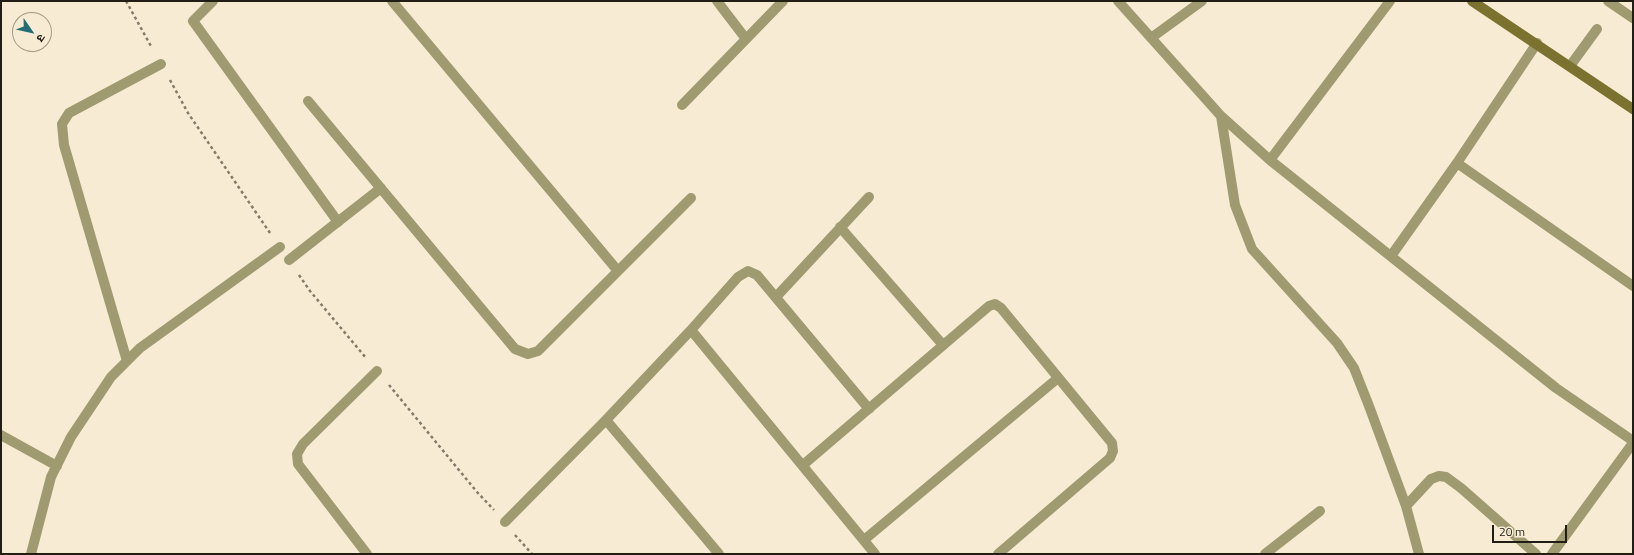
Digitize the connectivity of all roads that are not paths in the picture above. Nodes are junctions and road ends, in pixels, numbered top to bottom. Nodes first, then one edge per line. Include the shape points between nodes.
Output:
1 (213, 1) edge
2 (392, 1) edge
3 (717, 1) edge
4 (783, 1) edge
5 (1118, 1) edge
6 (1202, 1) edge
7 (1390, 1) edge
8 (1472, 1) edge
9 (1608, 1) edge
10 (1633, 18) edge
11 (1597, 29) dead end
12 (1151, 38) junction
13 (746, 39) junction
14 (1537, 43) junction
15 (161, 64) road end
16 (1570, 66) junction
17 (308, 102) dead end
18 (682, 105) dead end
19 (1633, 109) edge
20 (1221, 116) junction
21 (1270, 160) junction
22 (1457, 163) junction
23 (381, 188) junction
24 (869, 197) dead end
25 (691, 198) dead end
26 (338, 222) junction
27 (840, 228) junction
28 (280, 247) road end
29 (1391, 256) junction
30 (289, 260) road end
31 (618, 271) junction
32 (1633, 286) edge
33 (776, 297) junction
34 (692, 330) junction
35 (943, 345) junction
36 (127, 361) junction
37 (377, 371) road end
38 (1058, 378) junction
39 (869, 409) junction
40 (606, 420) junction
41 (1, 435) edge
42 (1633, 442) edge
43 (803, 465) junction
44 (57, 466) junction
45 (1406, 506) junction
46 (1320, 511) dead end
47 (505, 522) road end
48 (864, 540) junction
49 (31, 554) edge
50 (367, 554) edge
51 (719, 554) edge
52 (875, 554) edge
53 (998, 554) edge
54 (1265, 554) edge
55 (1419, 554) edge
56 (1536, 554) edge
57 (1552, 554) edge

1 - 26 street via 193,21
2 - 31 street
3 - 13 street
4 - 13 street
5 - 12 street
6 - 12 street
7 - 21 street
8 - 14 street
9 - 10 street
11 - 16 street
12 - 20 street
13 - 18 street
14 - 16 street
14 - 22 street
15 - 36 street via 69,113 62,124 64,145
16 - 19 street
17 - 23 street
20 - 21 street
20 - 45 street via 1235,205 1252,249 1337,343 1354,368
21 - 29 street
22 - 29 street
22 - 32 street
23 - 26 street
23 - 31 street via 515,349 528,354 538,351
24 - 27 street
25 - 31 street
26 - 30 street
27 - 33 street
27 - 35 street
28 - 36 street via 140,348
29 - 42 street via 1556,388
33 - 34 street via 757,275 748,271 738,277
33 - 39 street
34 - 40 street
34 - 43 street
35 - 38 street via 989,306 995,304
35 - 39 street
36 - 44 street via 111,377 71,437
37 - 50 street via 303,444 297,454 298,464
38 - 48 street
38 - 53 street via 1112,443 1113,451 1110,458
39 - 43 street
40 - 47 street
40 - 51 street
41 - 44 street
42 - 57 street
43 - 48 street
44 - 49 street via 51,477
45 - 55 street
45 - 56 street via 1432,479 1446,477
46 - 54 street
48 - 52 street

